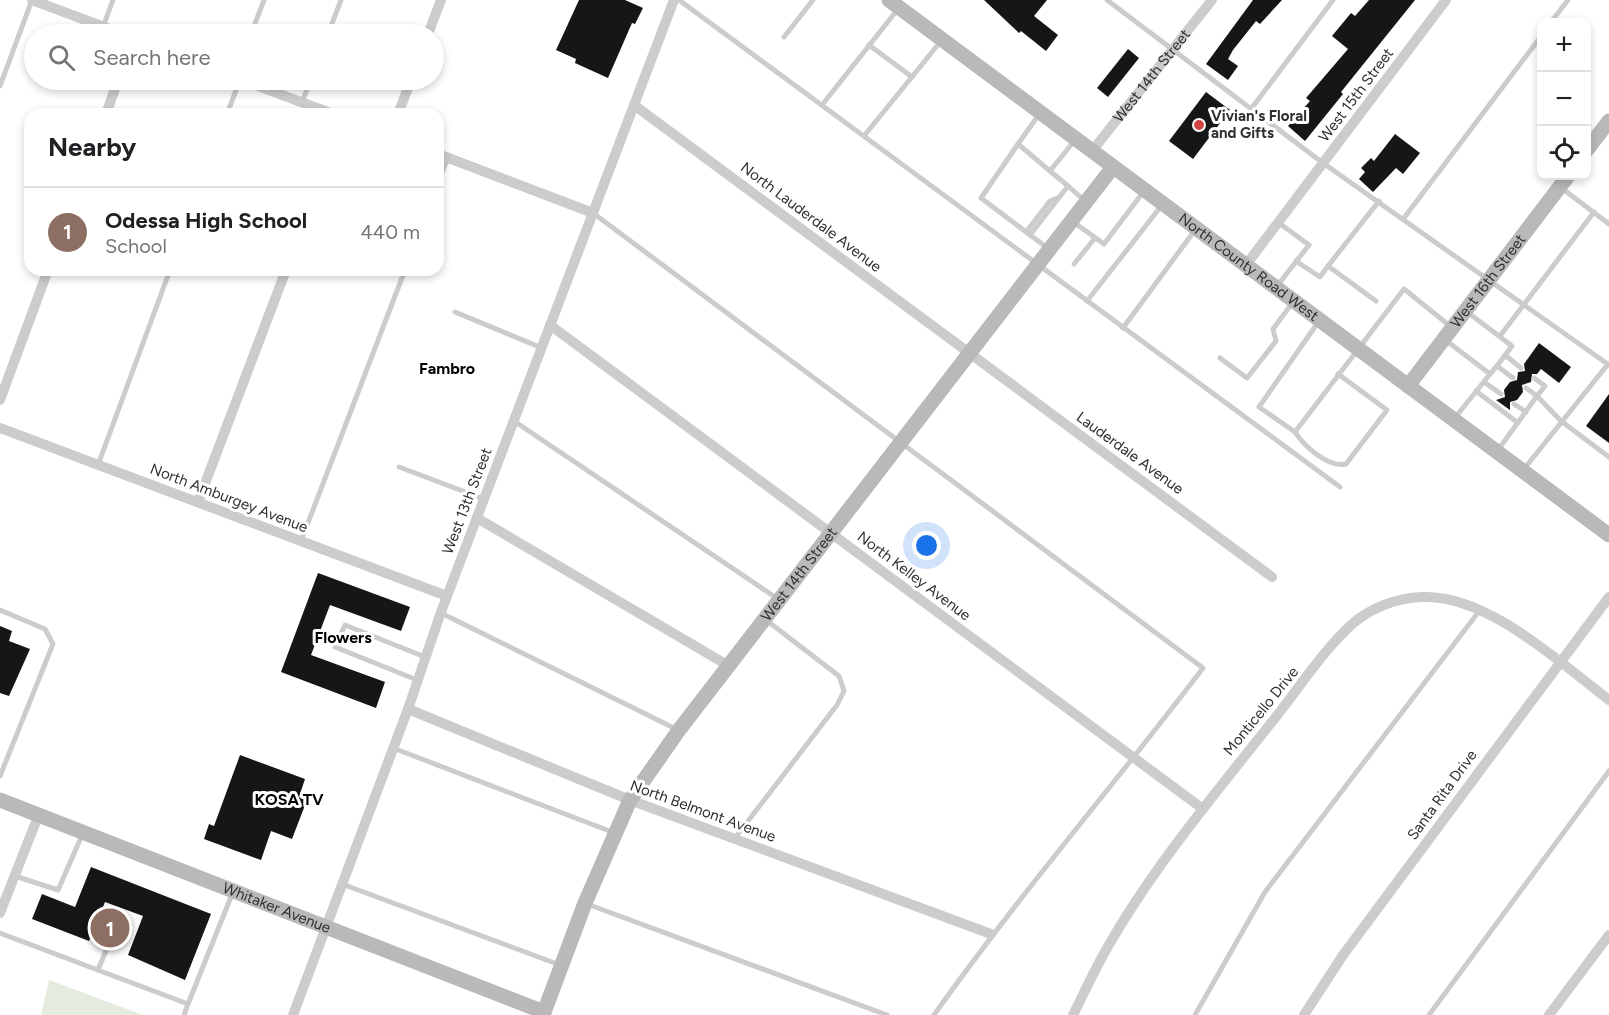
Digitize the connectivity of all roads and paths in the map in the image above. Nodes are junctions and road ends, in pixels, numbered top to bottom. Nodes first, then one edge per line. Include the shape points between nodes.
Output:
1 (32, 0) edge
2 (112, 0) edge
3 (264, 0) edge
4 (341, 0) edge
5 (441, 0) edge
6 (674, 0) edge
7 (679, 0) edge
8 (813, 0) edge
9 (1107, 0) edge
10 (1212, 0) edge
11 (1333, 0) edge
12 (1446, 0) edge
13 (1568, 0) edge
14 (894, 4) edge
15 (1554, 18) edge
16 (95, 24) edge
17 (104, 24) edge
18 (255, 24) edge
19 (332, 24) edge
20 (432, 24) edge
21 (784, 37) dead end
22 (942, 40) junction
23 (1537, 42) edge
24 (869, 45) junction
25 (1174, 50) junction
26 (912, 77) junction
27 (0, 86) edge
28 (114, 90) edge
29 (237, 90) edge
30 (269, 90) edge
31 (307, 90) edge
32 (407, 90) edge
33 (302, 102) junction
34 (634, 105) junction
35 (822, 105) junction
36 (108, 108) edge
37 (229, 108) edge
38 (318, 108) edge
39 (400, 108) edge
40 (1251, 109) junction
41 (1040, 112) junction
42 (1609, 121) edge
43 (864, 136) junction
44 (1076, 139) junction
45 (1017, 144) junction
46 (1591, 146) edge
47 (1092, 151) junction
48 (444, 156) edge
49 (1323, 163) junction
50 (1113, 167) junction
51 (1050, 171) junction
52 (1564, 181) edge
53 (1068, 186) junction
54 (1145, 190) junction
55 (1379, 201) junction
56 (1086, 202) junction
57 (1163, 204) junction
58 (1594, 212) junction
59 (593, 213) junction
60 (1404, 218) junction
61 (1071, 221) junction
62 (1278, 223) junction
63 (1609, 224) edge
64 (1196, 228) junction
65 (1028, 233) junction
66 (1095, 238) junction
67 (1050, 249) junction
68 (1296, 261) junction
69 (1038, 264) junction
70 (1074, 264) dead end
71 (1246, 265) junction
72 (1328, 266) junction
73 (46, 276) edge
74 (168, 276) edge
75 (284, 276) edge
76 (403, 276) edge
77 (1488, 281) junction
78 (1276, 288) junction
79 (1087, 301) junction
80 (1294, 301) junction
81 (1376, 301) dead end
82 (1523, 304) junction
83 (1466, 311) junction
84 (455, 312) dead end
85 (1320, 320) junction
86 (550, 325) junction
87 (1124, 328) junction
88 (1448, 333) junction
89 (1500, 336) junction
90 (1357, 347) junction
91 (542, 348) junction
92 (969, 354) junction
93 (1505, 355) junction
94 (1220, 358) dead end
95 (1609, 364) edge
96 (1497, 366) junction
97 (1521, 368) dead end
98 (1338, 374) junction
99 (1490, 374) junction
100 (1513, 378) dead end
101 (1534, 378) dead end
102 (1484, 382) junction
103 (1408, 386) junction
104 (1526, 388) dead end
105 (1476, 391) junction
106 (1501, 394) dead end
107 (1537, 396) junction
108 (0, 400) edge
109 (1514, 404) dead end
110 (1526, 412) junction
111 (1454, 420) junction
112 (514, 421) junction
113 (1561, 421) junction
114 (1518, 423) junction
115 (0, 428) edge
116 (1295, 432) junction
117 (902, 442) junction
118 (1497, 452) junction
119 (1609, 457) edge
120 (98, 465) junction
121 (399, 467) dead end
122 (1523, 471) junction
123 (1340, 487) dead end
124 (484, 499) junction
125 (198, 502) junction
126 (477, 518) junction
127 (831, 533) junction
128 (1609, 535) edge
129 (301, 541) junction
130 (1272, 577) dead end
131 (447, 596) junction
132 (1609, 597) edge
133 (780, 600) junction
134 (0, 610) edge
135 (1480, 610) junction
136 (441, 612) junction
137 (765, 619) junction
138 (425, 657) junction
139 (1559, 663) junction
140 (729, 666) junction
141 (417, 680) junction
142 (1609, 700) edge
143 (408, 709) junction
144 (679, 730) junction
145 (393, 748) junction
146 (1135, 758) junction
147 (1609, 771) edge
148 (0, 776) edge
149 (0, 800) edge
150 (630, 800) junction
151 (1203, 809) junction
152 (39, 814) junction
153 (84, 832) junction
154 (616, 834) junction
155 (735, 838) junction
156 (15, 876) junction
157 (342, 884) junction
158 (233, 890) junction
159 (585, 903) junction
160 (0, 913) edge
161 (121, 914) dead end
162 (326, 927) junction
163 (0, 933) edge
164 (991, 934) junction
165 (1609, 935) edge
166 (561, 965) junction
167 (98, 970) junction
168 (188, 1004) junction
169 (546, 1014) edge
170 (184, 1015) edge
171 (293, 1015) edge
172 (887, 1015) edge
173 (934, 1015) edge
174 (1073, 1015) edge
175 (1195, 1015) edge
176 (1304, 1015) edge
177 (1429, 1015) edge
178 (1549, 1015) edge

1 - 16 street
1 - 27 lane
2 - 17 lane
3 - 18 lane
4 - 19 lane
5 - 20 street
6 - 34 street, West 13th Street
7 - 35 lane
8 - 21 lane
9 - 25 lane
10 - 25 street, West 14th Street
11 - 40 lane
12 - 49 street, West 15th Street
13 - 15 lane
14 - 22 street, North County Road West
14 - 24 lane
22 - 26 lane
22 - 41 street, North County Road West
23 - 60 lane
24 - 26 lane
24 - 35 lane
25 - 40 lane
25 - 47 street, West 14th Street
26 - 43 lane
28 - 36 street
29 - 37 lane
30 - 33 street
31 - 33 lane
32 - 39 street
33 - 38 street
34 - 59 street, West 13th Street
34 - 92 street, North Lauderdale Avenue
35 - 43 lane
40 - 49 lane
41 - 44 street, North County Road West
41 - 45 lane
42 - 46 street
43 - 69 lane
44 - 47 street, North County Road West
44 - 51 lane
45 - 51 lane
45 - 65 lane via 981,198
47 - 50 street, North County Road West
48 - 59 street
49 - 55 lane
49 - 62 street, West 15th Street
50 - 54 street, North County Road West
50 - 56 street, West 14th Street
51 - 53 lane
52 - 58 lane
52 - 77 street, West 16th Street
53 - 56 lane
53 - 65 lane
54 - 57 street, North County Road West
54 - 66 lane via 1104,244
55 - 60 lane
55 - 72 lane
56 - 61 street, West 14th Street
57 - 64 street, North County Road West
57 - 79 lane
58 - 63 lane
58 - 82 lane
59 - 86 street, West 13th Street
59 - 117 lane
60 - 77 lane
61 - 66 lane
61 - 67 street, West 14th Street
62 - 68 lane via 1309,245
62 - 71 street, West 15th Street
64 - 71 street, North County Road West
64 - 87 lane
65 - 67 lane
66 - 70 lane
67 - 69 street, West 14th Street
68 - 72 lane via 1320,277
68 - 78 lane
69 - 79 lane
69 - 92 street, West 14th Street
71 - 78 street, North County Road West
72 - 81 lane
73 - 108 street
74 - 120 lane
75 - 125 street
76 - 129 lane
77 - 82 lane
77 - 83 street, West 16th Street
78 - 80 street, North County Road West
79 - 87 lane
80 - 85 street, North County Road West
80 - 94 lane via 1273,329 1275,341 1247,378
82 - 89 lane
82 - 95 lane
83 - 88 street, West 16th Street
83 - 89 lane
84 - 91 lane
85 - 90 street, North County Road West
85 - 116 lane via 1259,407
86 - 91 street, West 13th Street
86 - 127 street, North Kelley Avenue
87 - 123 lane
88 - 90 lane via 1404,290
88 - 99 lane
88 - 103 street, West 16th Street
89 - 93 lane via 1512,346
90 - 98 lane
90 - 103 street, North County Road West
91 - 112 street, West 13th Street
92 - 117 street, West 14th Street
92 - 130 street, Lauderdale Avenue
93 - 96 lane
93 - 97 lane
95 - 113 lane
96 - 99 lane
96 - 100 lane
98 - 116 lane
98 - 116 lane via 1387,410 1346,464 1332,464
99 - 102 lane
101 - 107 lane via 1545,386
102 - 105 lane
102 - 106 lane
103 - 111 street, North County Road West
104 - 107 lane
105 - 111 lane
105 - 114 lane
107 - 110 lane
107 - 113 lane
109 - 110 lane
110 - 114 lane
111 - 118 street, North County Road West
112 - 124 street, West 13th Street
112 - 133 lane
113 - 119 lane
113 - 122 lane
114 - 118 lane
115 - 120 street, North Amburgey Avenue
117 - 127 street, West 14th Street
117 - 146 lane via 1203,668
118 - 122 street, North County Road West
120 - 125 street, North Amburgey Avenue
121 - 124 lane
122 - 128 street, North County Road West
124 - 126 street, West 13th Street
125 - 129 street, North Amburgey Avenue
126 - 131 street, West 13th Street
126 - 140 street
127 - 133 street, West 14th Street
127 - 146 street, North Kelley Avenue
129 - 131 street, North Amburgey Avenue
131 - 136 street, West 13th Street
132 - 139 street, Santa Rita Drive
133 - 137 street, West 14th Street
134 - 148 lane via 45,629 53,644
135 - 139 street, Monticello Drive
135 - 151 street, Monticello Drive via 1452,600 1422,597 1384,604 1367,613 1339,638
135 - 175 lane via 1265,892
136 - 138 street, West 13th Street
136 - 144 lane
137 - 140 street, West 14th Street
137 - 155 lane via 839,675 844,691
138 - 141 street, West 13th Street
138 - 141 lane via 345,625 335,647
139 - 142 street, Monticello Drive
139 - 176 street, Santa Rita Drive via 1343,955
140 - 144 street, West 14th Street
141 - 143 street, West 13th Street
143 - 145 street, West 13th Street
143 - 150 street, North Belmont Avenue
144 - 150 street, West 14th Street
145 - 154 lane
145 - 157 street, West 13th Street
146 - 151 street, North Kelley Avenue
146 - 164 lane
147 - 177 lane
149 - 152 street, Whitaker Avenue
150 - 154 street, West 14th Street
150 - 155 street, North Belmont Avenue
151 - 174 street, Monticello Drive via 1106,949
152 - 153 street, Whitaker Avenue
152 - 156 street
153 - 156 lane via 58,890
153 - 158 street, Whitaker Avenue
154 - 159 street, West 14th Street
155 - 164 street, North Belmont Avenue
156 - 160 street
157 - 162 street, West 13th Street
157 - 166 lane
158 - 162 street, Whitaker Avenue
158 - 168 lane
159 - 166 street, West 14th Street
159 - 172 lane
161 - 167 lane
162 - 169 street, Whitaker Avenue
162 - 171 street, West 13th Street
163 - 167 lane
164 - 173 lane
165 - 178 street
166 - 169 street, West 14th Street
167 - 168 lane
168 - 170 lane

